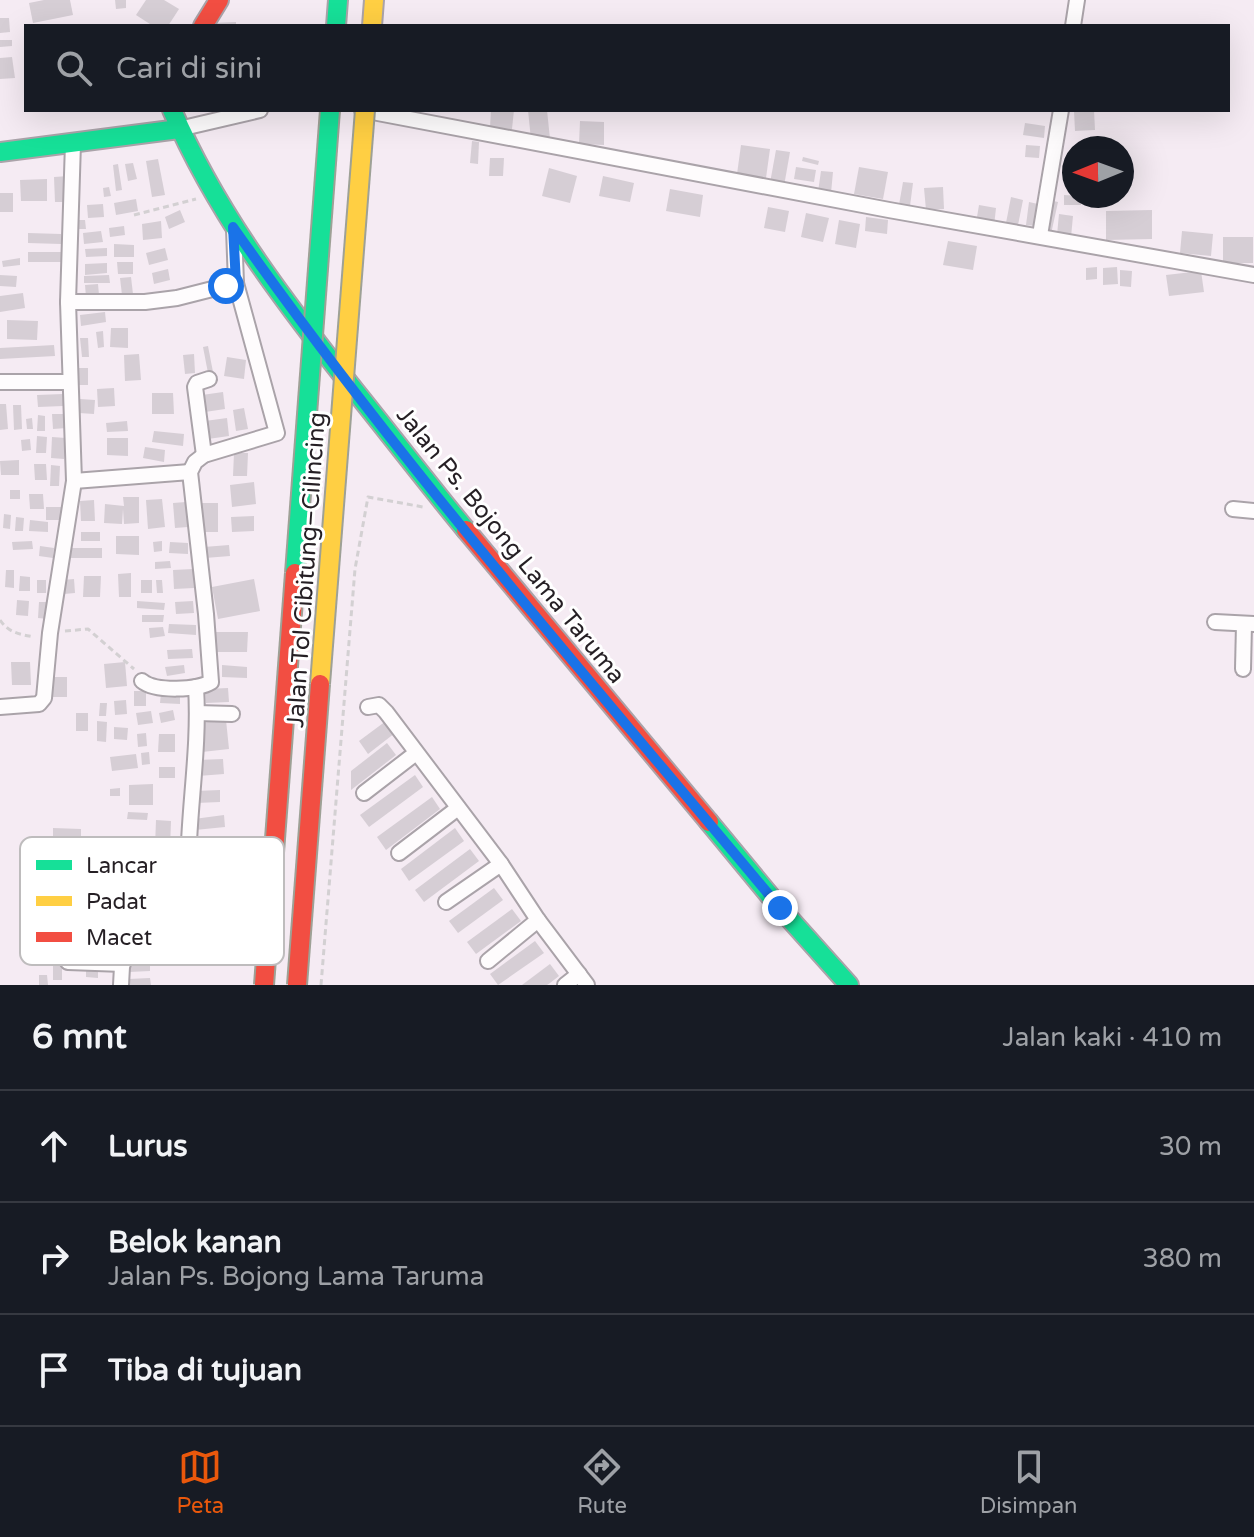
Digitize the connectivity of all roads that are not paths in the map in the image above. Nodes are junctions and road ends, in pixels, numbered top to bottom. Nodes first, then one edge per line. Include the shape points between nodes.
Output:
1 (219, 0) edge
2 (338, 0) edge
3 (374, 0) edge
4 (1077, 0) edge
5 (204, 24) edge
6 (336, 24) edge
7 (372, 24) edge
8 (1073, 24) edge
9 (173, 112) edge
10 (251, 112) edge
11 (330, 112) edge
12 (364, 112) edge
13 (374, 112) edge
14 (1061, 112) edge
15 (179, 129) junction
16 (73, 143) junction
17 (0, 152) edge
18 (233, 227) junction
19 (1040, 235) junction
20 (1254, 275) edge
21 (236, 283) junction
22 (68, 302) junction
23 (209, 379) dead end
24 (0, 382) edge
25 (70, 382) junction
26 (204, 455) junction
27 (190, 472) junction
28 (74, 481) junction
29 (1233, 509) dead end
30 (1254, 511) edge
31 (1215, 622) dead end
32 (1249, 624) edge
33 (1243, 669) dead end
34 (142, 681) road end
35 (196, 687) junction
36 (0, 707) edge
37 (368, 707) dead end
38 (197, 713) junction
39 (232, 714) dead end
40 (416, 753) junction
41 (364, 793) dead end
42 (458, 808) junction
43 (188, 837) edge
44 (275, 837) edge
45 (399, 853) dead end
46 (501, 864) junction
47 (446, 902) dead end
48 (538, 920) junction
49 (488, 961) dead end
50 (123, 965) edge
51 (266, 965) edge
52 (583, 980) edge
53 (121, 985) edge
54 (264, 985) edge
55 (297, 985) edge
56 (565, 985) edge
57 (849, 985) edge

1 - 5 main road
2 - 6 main road
3 - 7 main road
4 - 8 street
9 - 15 main road, Jalan Ps. Bojong Lama Taruma
10 - 15 street
11 - 44 main road, Jalan Tol Cibitung–Cilincing, bridge
12 - 55 main road, Jalan Tol Cibitung–Cilincing, bridge
13 - 19 street
14 - 19 street
15 - 16 main road
15 - 18 main road, Jalan Ps. Bojong Lama Taruma
16 - 17 main road
16 - 22 street
18 - 21 street
18 - 57 main road, Jalan Ps. Bojong Lama Taruma via 295,315 451,512
19 - 20 street
21 - 22 street via 145,302
21 - 26 street via 277,433
22 - 25 street
23 - 26 street via 195,387
24 - 25 street
25 - 28 street
26 - 27 street
27 - 28 street
27 - 35 street via 211,669 209,684
28 - 36 street via 42,701
29 - 30 street
31 - 32 street
32 - 33 street
34 - 35 street via 154,689
35 - 38 street
37 - 40 street via 382,707
38 - 39 street
38 - 43 street
40 - 41 street
40 - 42 street
42 - 45 street
42 - 46 street
46 - 47 street
46 - 48 street
48 - 49 street
48 - 52 street
50 - 53 street
51 - 54 main road, Jalan Tol Cibitung–Cilincing, bridge
52 - 56 street

